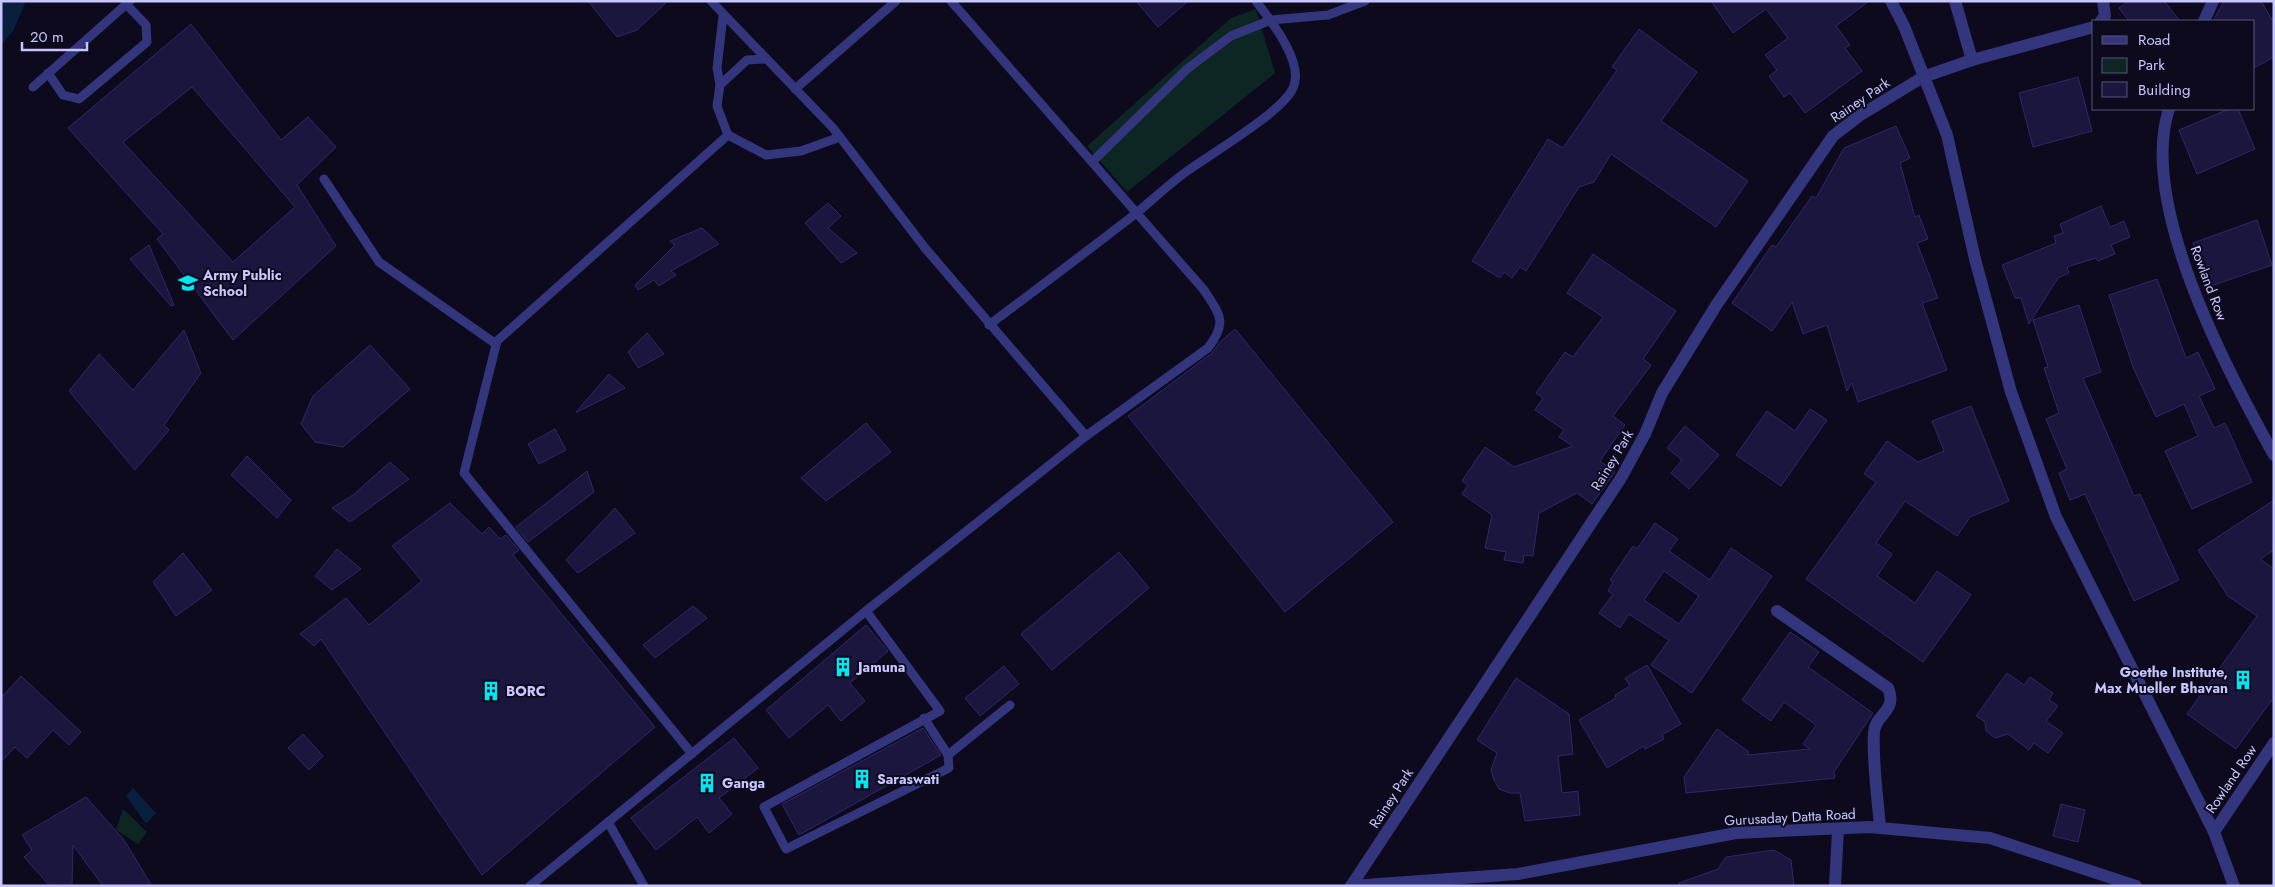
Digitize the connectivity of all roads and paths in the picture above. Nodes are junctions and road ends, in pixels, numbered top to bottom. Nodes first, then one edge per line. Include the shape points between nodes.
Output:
1 (711, 1) edge
2 (896, 1) edge
3 (951, 1) edge
4 (1256, 1) edge
5 (1365, 1) edge
6 (1891, 1) edge
7 (1955, 1) edge
8 (2103, 1) edge
9 (2213, 1) edge
10 (128, 3) edge
11 (723, 16) junction
12 (1271, 20) junction
13 (2102, 20) edge
14 (2204, 20) edge
15 (2092, 27) edge
16 (766, 59) junction
17 (1972, 60) junction
18 (48, 74) junction
19 (1923, 77) junction
20 (720, 85) junction
21 (33, 87) dead end
22 (795, 89) junction
23 (2169, 110) edge
24 (728, 135) junction
25 (840, 137) junction
26 (1093, 161) junction
27 (324, 179) dead end
28 (1135, 214) junction
29 (989, 326) junction
30 (496, 344) junction
31 (1086, 436) junction
32 (2274, 455) edge
33 (866, 611) junction
34 (1777, 611) dead end
35 (1010, 705) dead end
36 (924, 718) junction
37 (2274, 743) edge
38 (692, 754) junction
39 (948, 755) junction
40 (608, 822) junction
41 (1880, 828) junction
42 (1838, 830) junction
43 (2214, 832) junction
44 (530, 886) edge
45 (644, 886) edge
46 (1351, 886) edge
47 (1835, 886) edge
48 (2136, 886) edge
49 (2234, 886) edge

1 - 11 lane
2 - 22 lane
3 - 26 lane
4 - 12 lane
5 - 12 lane via 1328,15
6 - 19 street
7 - 17 street
8 - 13 street via 2105,16
9 - 14 street
10 - 18 lane
10 - 18 lane via 146,25 147,42 79,98 64,95
11 - 16 lane
11 - 20 lane via 717,68
12 - 26 lane via 1231,36 1187,69
12 - 28 lane via 1293,61 1297,75 1293,89 1279,105 1183,174
15 - 17 street, Rainey Park
16 - 20 lane via 747,60
16 - 22 lane
17 - 19 street, Rainey Park
18 - 21 lane
19 - 43 street via 1947,136 1975,259 2011,392 2056,517
19 - 46 street, Rainey Park via 1832,136 1810,167 1717,304 1662,393 1645,434 1621,478
20 - 24 lane via 718,106
22 - 25 lane
23 - 32 street, Rowland Row via 2162,156 2172,226 2200,308 2250,413
24 - 25 lane via 766,155 801,152
24 - 30 lane
25 - 29 lane
26 - 28 lane
27 - 30 lane via 379,262
28 - 29 lane
28 - 31 lane via 1204,290 1218,311 1219,334 1208,348
29 - 31 lane
30 - 38 lane via 464,473
31 - 33 lane
33 - 36 lane via 940,711
33 - 38 lane
34 - 41 street via 1888,688 1891,704 1874,732
35 - 39 lane
36 - 39 lane
36 - 39 lane via 764,808 786,849 949,768
37 - 43 street, Rowland Row
38 - 40 lane
40 - 44 lane
40 - 45 lane
41 - 42 street, Gurusaday Datta Road
41 - 48 street, Gurusaday Datta Road via 1990,838
42 - 46 street, Gurusaday Datta Road via 1736,833 1518,874
42 - 47 street
43 - 49 street

